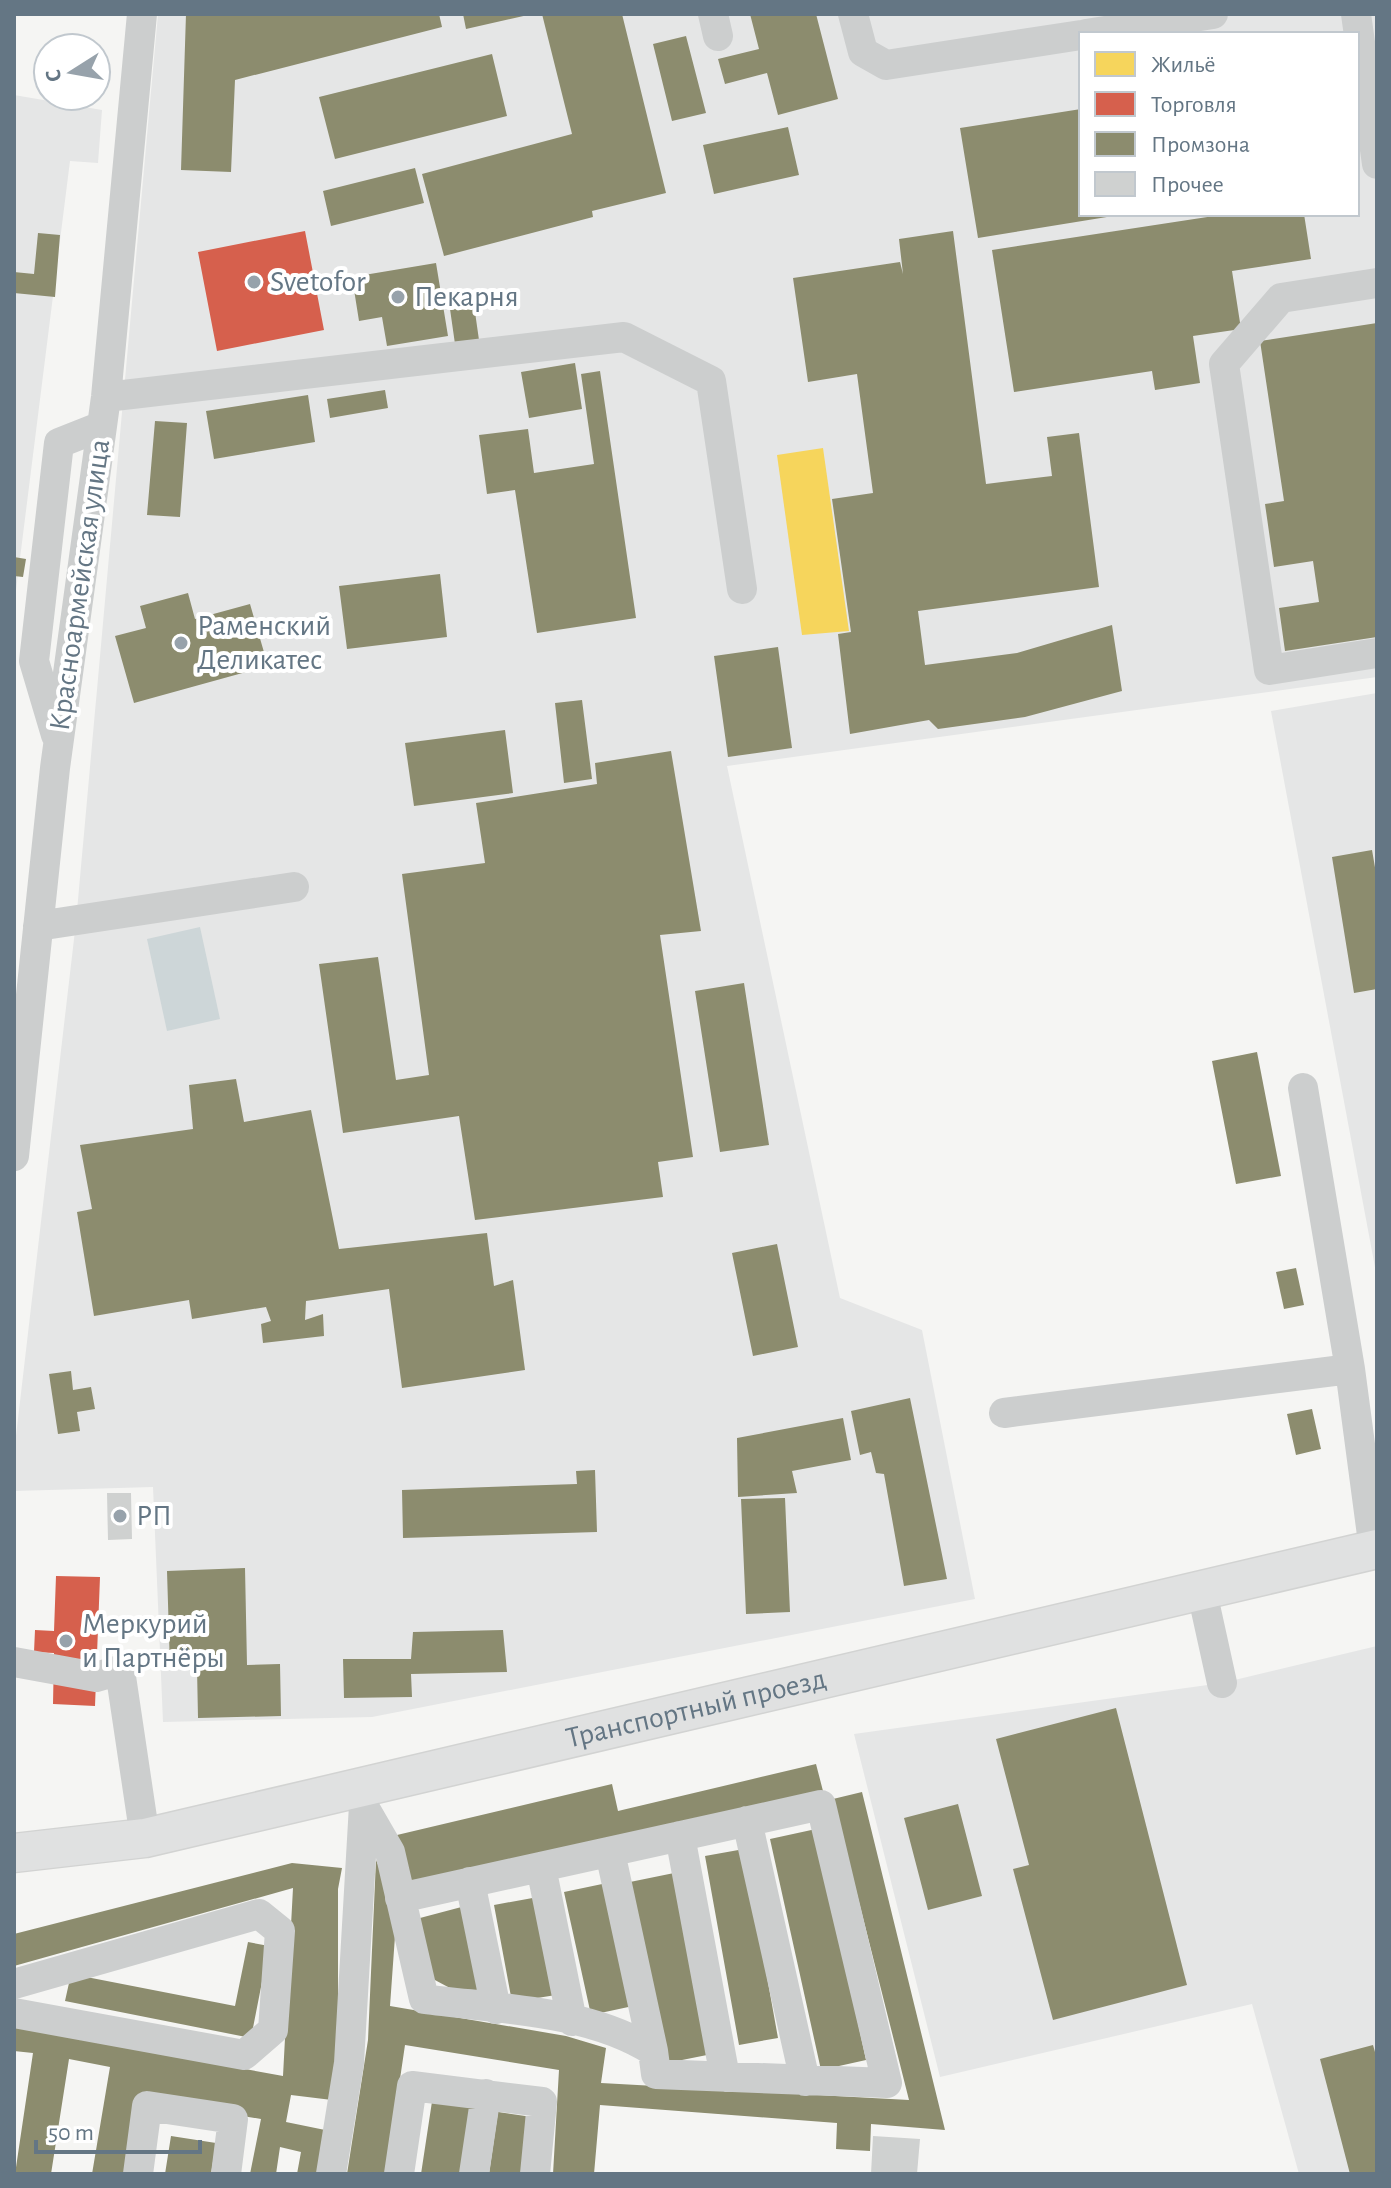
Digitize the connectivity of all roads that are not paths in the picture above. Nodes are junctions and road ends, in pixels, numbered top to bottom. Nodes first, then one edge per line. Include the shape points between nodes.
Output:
1 (142, 14) edge
2 (853, 14) edge
3 (1213, 14) edge
4 (1096, 32) edge
5 (1079, 35) edge
6 (1359, 35) edge
7 (1377, 164) edge
8 (1377, 283) edge
9 (104, 412) junction
10 (742, 589) dead end
11 (1377, 653) edge
12 (58, 744) junction
13 (294, 887) dead end
14 (38, 926) junction
15 (1303, 1088) dead end
16 (14, 1156) edge
17 (1350, 1369) junction
18 (1004, 1413) dead end
19 (1375, 1550) edge
20 (1202, 1592) junction
21 (14, 1662) edge
22 (1222, 1683) dead end
23 (362, 1797) junction
24 (747, 1821) junction
25 (680, 1836) junction
26 (145, 1838) junction
27 (610, 1852) junction
28 (14, 1853) edge
29 (541, 1867) junction
30 (470, 1882) junction
31 (400, 1898) junction
32 (14, 1984) edge
33 (496, 2009) junction
34 (14, 2013) edge
35 (572, 2021) junction
36 (653, 2051) junction
37 (725, 2077) junction
38 (805, 2081) junction
39 (486, 2094) junction
40 (138, 2174) edge
41 (226, 2174) edge
42 (331, 2174) edge
43 (399, 2174) edge
44 (474, 2174) edge
45 (535, 2174) edge

1 - 9 street, Красноармейская улица
2 - 5 street via 863,52 886,65
3 - 4 street
6 - 7 street
8 - 11 street via 1281,298 1224,364 1269,670
9 - 10 street via 624,337 711,381
9 - 12 street, Красноармейская улица
9 - 12 street via 59,443 34,661
12 - 14 street, Красноармейская улица
13 - 14 street
14 - 16 street, Красноармейская улица
15 - 17 street
17 - 18 street
17 - 19 street
19 - 20 main road, Транспортный проезд
20 - 22 street
20 - 23 main road, Транспортный проезд
21 - 26 street via 96,1677 120,1670
23 - 26 main road, Транспортный проезд
23 - 31 street via 390,1852
23 - 42 street via 349,2063
24 - 25 street
24 - 38 street
24 - 38 street via 821,1805 887,2083
25 - 27 street
25 - 37 street
26 - 28 main road, Транспортный проезд
27 - 29 street
27 - 36 street
29 - 30 street
29 - 35 street
30 - 31 street
30 - 33 street
31 - 33 street via 424,1999
32 - 34 street via 259,1914 280,1931 273,2030 244,2055
33 - 35 street
35 - 36 street via 624,2032
36 - 37 street via 656,2074
37 - 38 street
39 - 43 street via 412,2086
39 - 44 street
39 - 45 street via 542,2102
40 - 41 street via 147,2106 233,2119

